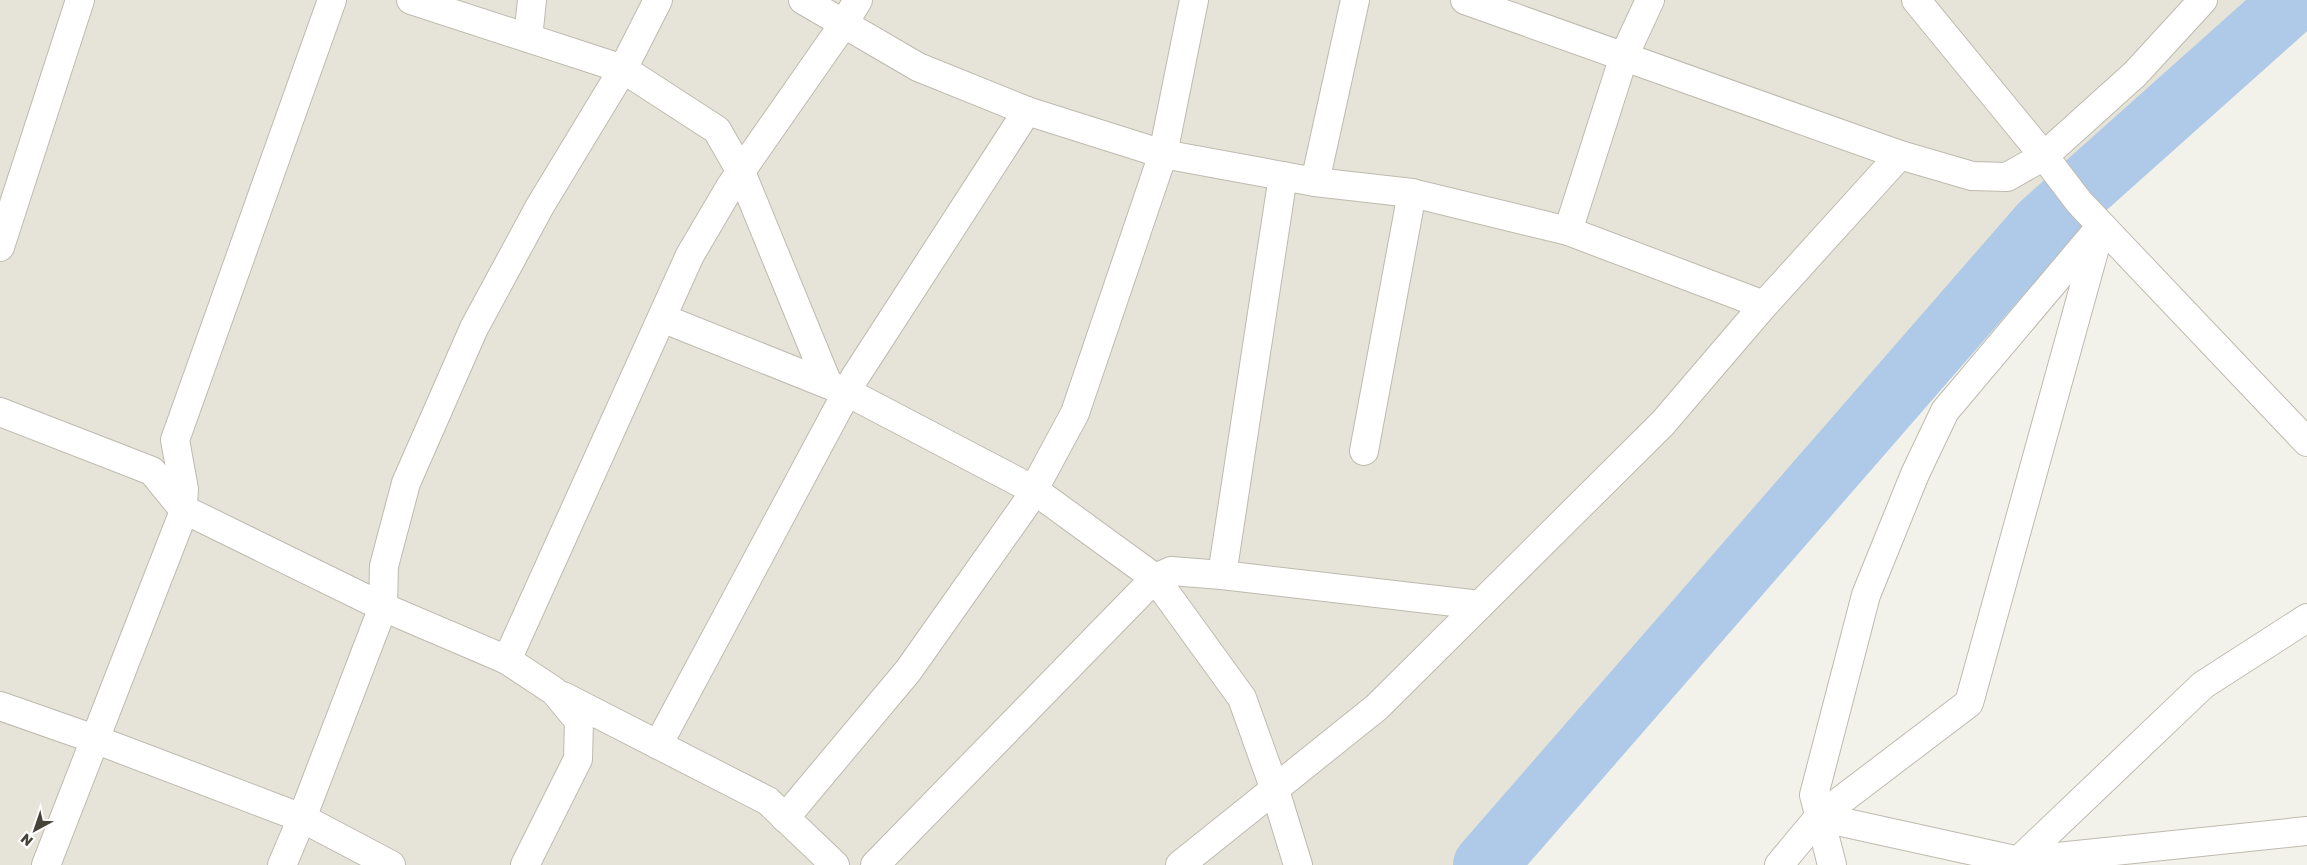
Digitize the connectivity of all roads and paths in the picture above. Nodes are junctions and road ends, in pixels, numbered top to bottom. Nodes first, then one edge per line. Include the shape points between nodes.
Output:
1 (80, 0) edge
2 (332, 0) edge
3 (410, 0) edge
4 (532, 0) edge
5 (658, 0) edge
6 (803, 0) edge
7 (858, 0) edge
8 (1194, 0) edge
9 (1355, 0) edge
10 (1465, 0) edge
11 (1650, 0) edge
12 (1916, 0) edge
13 (2203, 0) edge
14 (843, 25) junction
15 (528, 38) junction
16 (1624, 56) junction
17 (623, 69) junction
18 (1027, 112) junction
19 (1163, 154) junction
20 (1900, 155) junction
21 (2045, 157) junction
22 (741, 172) junction
23 (1283, 176) junction
24 (1316, 182) junction
25 (1412, 193) junction
26 (2101, 226) junction
27 (1568, 231) junction
28 (0, 247) edge
29 (1764, 305) junction
30 (662, 318) junction
31 (838, 388) junction
32 (0, 412) edge
33 (2307, 442) edge
34 (1364, 451) dead end
35 (1034, 490) junction
36 (183, 509) junction
37 (1222, 575) junction
38 (1155, 578) junction
39 (1480, 605) junction
40 (383, 608) junction
41 (2307, 618) edge
42 (507, 660) junction
43 (554, 691) junction
44 (0, 706) edge
45 (97, 740) junction
46 (658, 745) junction
47 (1275, 790) junction
48 (1820, 817) junction
49 (302, 818) junction
50 (785, 818) junction
51 (2307, 831) edge
52 (2016, 863) edge
53 (46, 865) edge
54 (282, 865) edge
55 (391, 865) edge
56 (525, 865) edge
57 (835, 865) edge
58 (875, 865) edge
59 (1180, 865) edge
60 (1298, 865) edge
61 (1779, 865) edge
62 (1798, 865) edge
63 (1832, 865) edge

1 - 28 street
2 - 36 street via 175,440 184,489
3 - 15 street
4 - 15 street
5 - 17 street
6 - 14 street
7 - 14 street
8 - 19 street
9 - 24 street
10 - 16 street
11 - 16 street
12 - 21 street
13 - 21 street via 2135,74
14 - 18 street via 918,67
14 - 22 street
15 - 17 street
16 - 20 street
16 - 27 street
17 - 22 street via 717,130
17 - 40 street via 540,206 474,328 406,483 384,566
18 - 19 street
18 - 31 street
19 - 23 street
19 - 35 street via 1075,413
20 - 21 street via 1972,176 2007,177
20 - 29 street
21 - 26 street
22 - 30 street via 690,255
22 - 31 street
23 - 24 street
23 - 37 street
24 - 25 street
25 - 27 street
25 - 34 street
26 - 33 street
26 - 48 street via 1944,411 1866,595 1814,795
26 - 48 street via 1969,703
27 - 29 street
29 - 39 street via 1663,423
30 - 31 street
30 - 42 street
31 - 35 street
31 - 46 street
32 - 36 street via 152,471
35 - 38 street
35 - 50 street via 908,671
36 - 40 street
36 - 45 street
37 - 38 street via 1171,571
37 - 39 street
38 - 47 street via 1242,698
38 - 58 street
39 - 47 street via 1377,707
40 - 42 street
40 - 49 street
41 - 52 street via 2203,685
42 - 43 street
43 - 46 street
43 - 56 street via 579,721 578,759
44 - 45 street
45 - 49 street
45 - 53 street
46 - 50 street via 768,801
47 - 59 street
47 - 60 street
48 - 52 street
48 - 61 street
48 - 62 street
48 - 63 street
49 - 54 street
49 - 55 street
50 - 57 street
51 - 52 street

